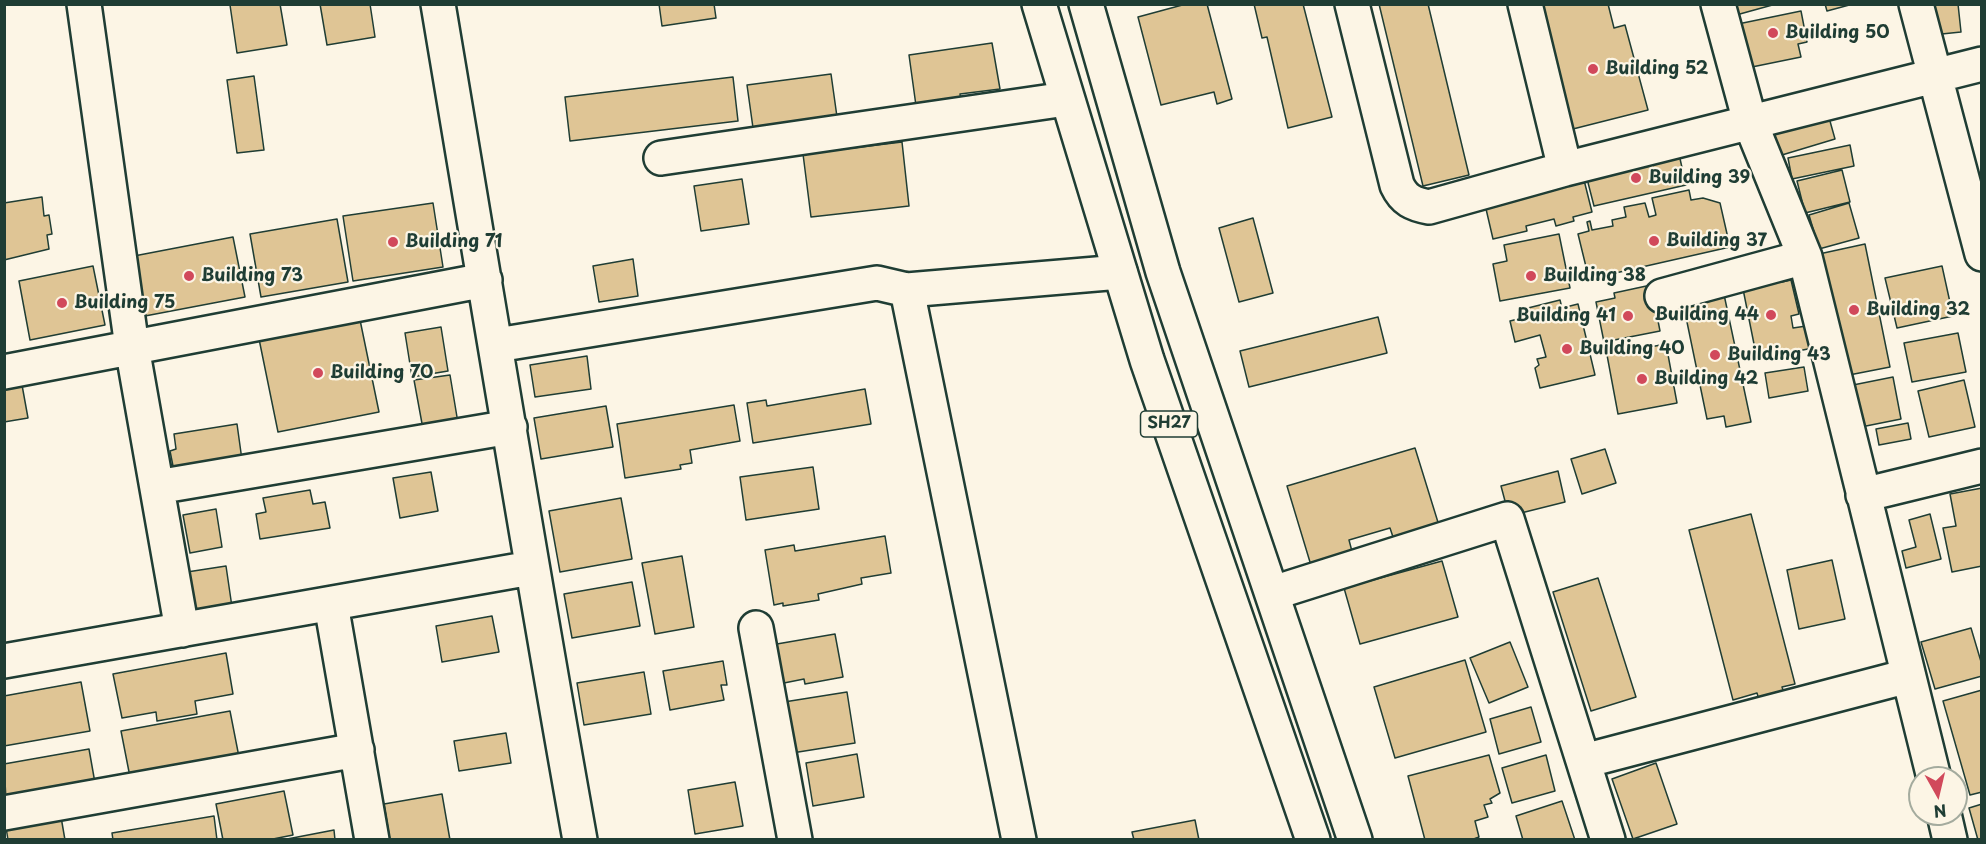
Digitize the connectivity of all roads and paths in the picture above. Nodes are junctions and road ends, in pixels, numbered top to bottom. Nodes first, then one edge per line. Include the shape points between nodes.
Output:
1 (84, 4) edge
2 (438, 4) edge
3 (1039, 4) edge
4 (1086, 4) edge
5 (1352, 4) edge
6 (1525, 4) edge
7 (1718, 4) edge
8 (1916, 4) edge
9 (1982, 64) edge
10 (1934, 76) junction
11 (1066, 99) junction
12 (1750, 122) junction
13 (661, 158) dead end
14 (1565, 169) junction
15 (1982, 254) edge
16 (1804, 257) junction
17 (1120, 272) junction
18 (485, 280) junction
19 (907, 290) junction
20 (1662, 296) dead end
21 (497, 345) junction
22 (132, 347) junction
23 (4, 372) edge
24 (510, 427) junction
25 (1982, 466) edge
26 (1231, 468) junction
27 (1190, 484) junction
28 (157, 487) junction
29 (1863, 495) junction
30 (531, 568) junction
31 (1273, 593) junction
32 (331, 604) junction
33 (756, 628) dead end
34 (182, 630) junction
35 (4, 661) edge
36 (1908, 676) junction
37 (357, 750) junction
38 (1584, 761) junction
39 (1931, 766) edge
40 (4, 813) edge
41 (372, 840) edge
42 (580, 840) edge
43 (795, 840) edge
44 (1019, 840) edge
45 (1313, 840) edge
46 (1355, 840) edge
47 (1608, 840) edge

1 - 22 street
2 - 18 street
3 - 11 street, SH27
4 - 26 street, SH27 via 1163,272
5 - 14 street via 1403,197 1429,207
6 - 14 street
7 - 12 street
8 - 10 street
9 - 10 street
10 - 12 street
10 - 15 street
11 - 13 street
11 - 17 street, SH27
12 - 14 street
12 - 16 street
16 - 20 street
16 - 29 street
17 - 19 street
17 - 27 street, SH27
18 - 21 street
18 - 22 street
19 - 21 street via 877,283
19 - 44 street
21 - 24 street
22 - 23 street
22 - 28 street
24 - 28 street
24 - 30 street
25 - 29 street
26 - 27 street
26 - 31 street, SH27
27 - 45 street, SH27
28 - 34 street
29 - 36 street
30 - 32 street
30 - 42 street
31 - 38 street via 1507,519
31 - 46 street, SH27
32 - 34 street
32 - 37 street
33 - 43 street
34 - 35 street
36 - 38 street
36 - 39 street
37 - 40 street
37 - 41 street
38 - 47 street

